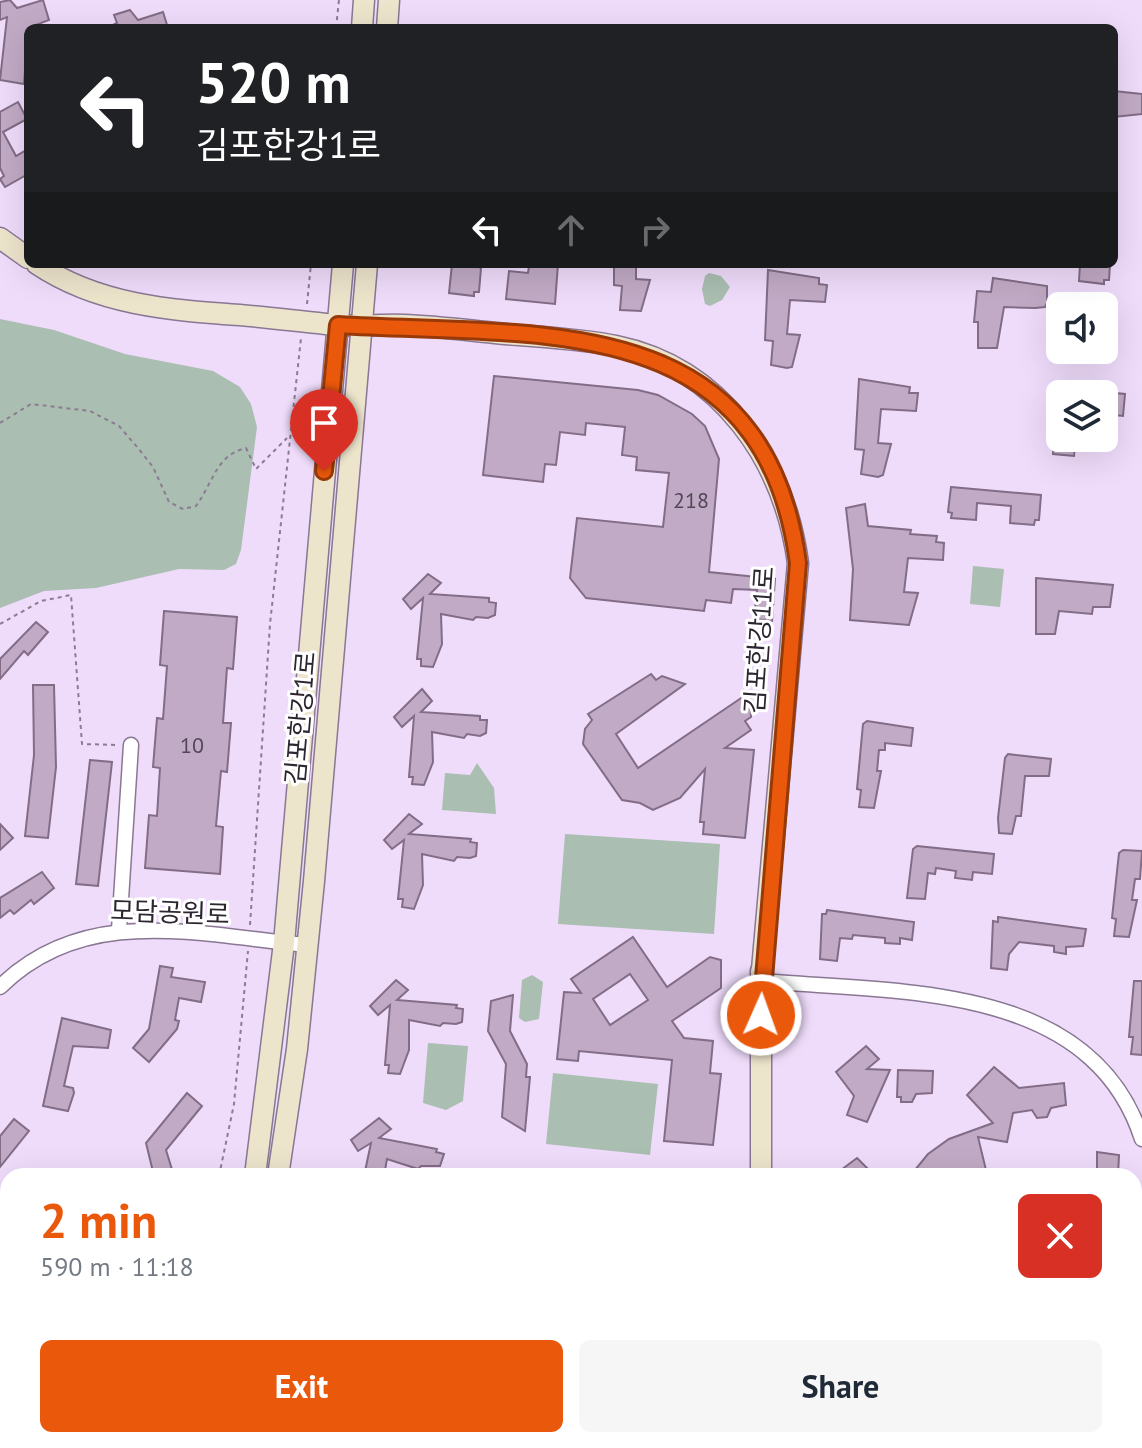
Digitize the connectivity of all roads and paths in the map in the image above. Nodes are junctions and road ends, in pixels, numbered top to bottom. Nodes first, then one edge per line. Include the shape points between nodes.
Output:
1 (339, 0) edge
2 (364, 0) edge
3 (389, 0) edge
4 (336, 24) edge
5 (362, 24) edge
6 (387, 24) edge
7 (0, 238) edge
8 (24, 255) edge
9 (43, 268) edge
10 (311, 268) edge
11 (343, 268) edge
12 (367, 268) edge
13 (305, 320) junction
14 (338, 325) junction
15 (361, 326) junction
16 (0, 423) edge
17 (288, 437) junction
18 (0, 624) edge
19 (131, 745) joint
20 (119, 930) junction
21 (249, 939) junction
22 (284, 943) junction
23 (307, 945) junction
24 (761, 981) junction
25 (0, 987) edge
26 (1142, 1139) edge
27 (221, 1168) edge
28 (256, 1168) edge
29 (279, 1168) edge
30 (761, 1168) edge

1 - 4 path
2 - 5 street
3 - 6 street
7 - 8 street
9 - 13 street, 김포한강11로 via 101,296 185,311
10 - 13 path
11 - 14 street, 김포한강1로
12 - 15 street, 김포한강1로
13 - 14 street, 김포한강11로
13 - 17 path
14 - 15 street, 김포한강11로
14 - 22 street, 김포한강1로
15 - 23 street, 김포한강1로
15 - 24 street, 김포한강11로 via 619,353 642,360 700,390 756,452 787,531 792,576
16 - 17 path via 31,404 90,411 119,426 153,467 169,502 183,509 196,506 230,452 246,448 256,469
17 - 21 path
18 - 19 path via 41,601 71,595 82,744
19 - 20 street
20 - 21 street, 모담공원로
20 - 25 street, 모담공원로 via 52,948
21 - 22 street, 모담공원로
21 - 27 path via 234,1104
22 - 23 street, 모담공원로
22 - 28 street, 김포한강1로
23 - 29 street, 김포한강1로
24 - 26 street via 1002,1008 1043,1025 1081,1049 1118,1088
24 - 30 street, 김포한강11로

